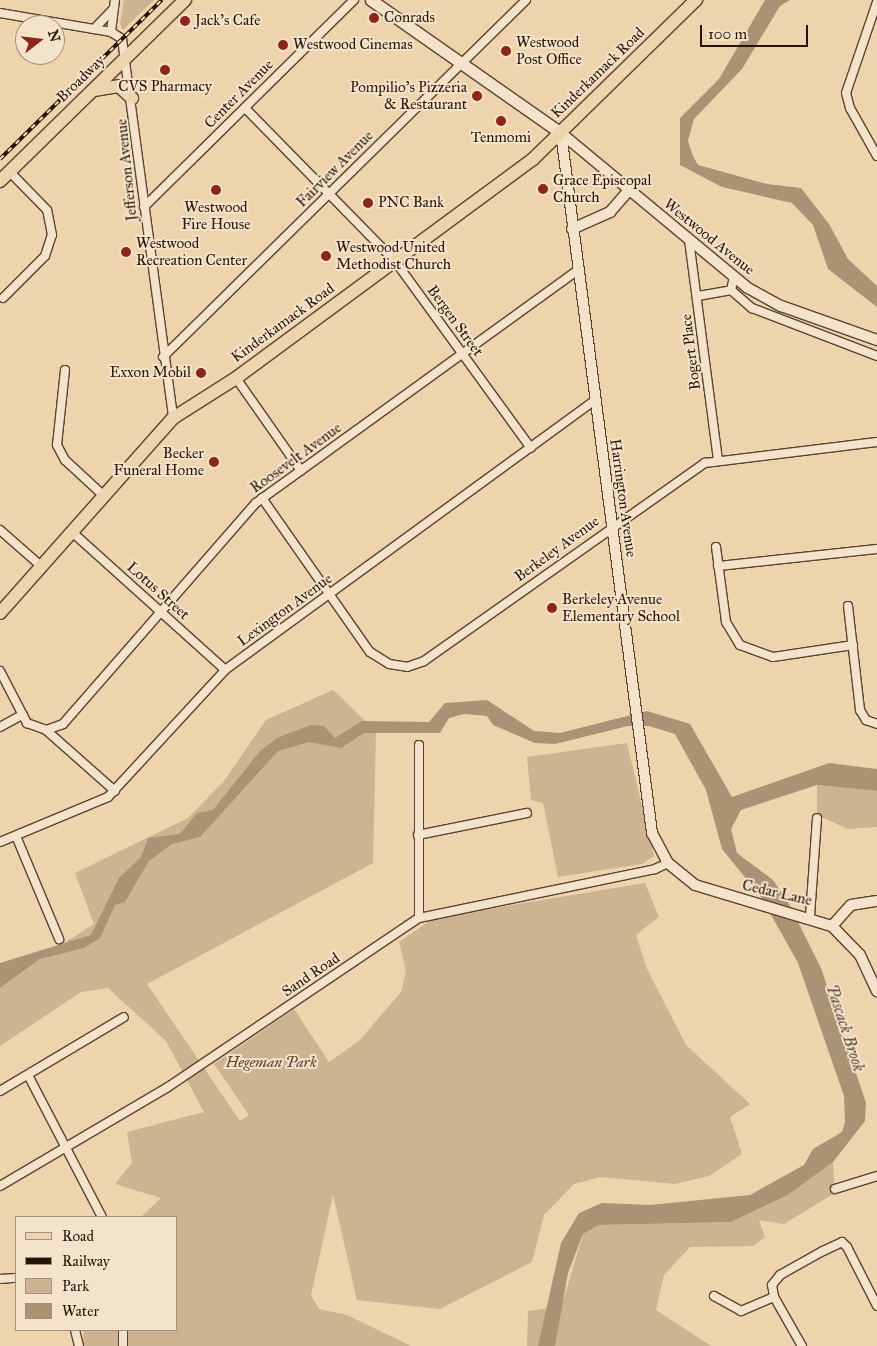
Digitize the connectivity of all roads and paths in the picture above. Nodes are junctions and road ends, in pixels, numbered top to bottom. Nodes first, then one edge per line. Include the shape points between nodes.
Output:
1 (185, 0) edge
2 (354, 0) edge
3 (372, 0) edge
4 (526, 0) edge
5 (696, 0) edge
6 (877, 2) edge
7 (115, 3) edge
8 (0, 13) edge
9 (94, 29) junction
10 (111, 32) junction
11 (127, 57) junction
12 (463, 62) junction
13 (91, 91) junction
14 (132, 98) junction
15 (244, 108) junction
16 (561, 133) junction
17 (877, 156) edge
18 (4, 176) edge
19 (629, 190) junction
20 (329, 194) junction
21 (144, 207) junction
22 (572, 229) junction
23 (689, 240) junction
24 (395, 261) junction
25 (577, 271) junction
26 (734, 277) junction
27 (731, 290) junction
28 (698, 296) junction
29 (2, 298) dead end
30 (877, 340) edge
31 (462, 354) junction
32 (877, 356) edge
33 (163, 357) junction
34 (65, 370) dead end
35 (236, 378) junction
36 (594, 401) junction
37 (173, 418) junction
38 (877, 442) edge
39 (531, 448) junction
40 (718, 461) junction
41 (301, 471) junction
42 (104, 496) junction
43 (262, 498) junction
44 (612, 526) junction
45 (0, 530) edge
46 (72, 532) junction
47 (716, 547) dead end
48 (877, 548) edge
49 (41, 566) junction
50 (718, 566) junction
51 (330, 594) junction
52 (848, 606) dead end
53 (161, 612) junction
54 (0, 613) edge
55 (853, 645) junction
56 (225, 670) junction
57 (0, 671) edge
58 (23, 714) junction
59 (877, 724) edge
60 (0, 727) edge
61 (46, 730) junction
62 (419, 745) dead end
63 (115, 791) junction
64 (527, 813) dead end
65 (817, 818) dead end
66 (418, 834) junction
67 (16, 836) junction
68 (0, 842) edge
69 (668, 863) junction
70 (877, 901) edge
71 (810, 916) junction
72 (419, 918) junction
73 (832, 926) junction
74 (59, 939) dead end
75 (877, 991) edge
76 (124, 1017) dead end
77 (28, 1075) junction
78 (0, 1091) edge
79 (68, 1147) junction
80 (877, 1176) edge
81 (0, 1186) edge
82 (835, 1190) dead end
83 (102, 1216) edge
84 (15, 1278) edge
85 (0, 1279) edge
86 (714, 1296) dead end
87 (774, 1297) junction
88 (877, 1306) edge
89 (76, 1331) edge
90 (123, 1331) edge
91 (79, 1346) edge
92 (123, 1346) edge
93 (802, 1346) edge

1 - 11 main road, Broadway
2 - 15 street, Center Avenue
3 - 12 main road, Westwood Avenue
4 - 12 street, Fairview Avenue
5 - 16 main road, Kinderkamack Road
6 - 17 street via 846,93 850,108
7 - 9 street
7 - 10 street
8 - 9 street
9 - 10 street
10 - 11 street, Jefferson Avenue via 122,39
11 - 13 main road, Broadway
11 - 14 street, Jefferson Avenue
12 - 16 main road, Westwood Avenue
12 - 20 street, Fairview Avenue
13 - 14 main road via 118,86
13 - 18 main road, Broadway
14 - 21 street, Jefferson Avenue
15 - 20 street, Bergen Street
15 - 21 street, Center Avenue
16 - 19 street, Westwood Avenue
16 - 22 street, Harrington Avenue
16 - 24 main road, Kinderkamack Road via 533,159
18 - 29 street via 42,204 52,235 45,256
19 - 22 street via 610,212
19 - 23 street, Westwood Avenue
20 - 24 street, Bergen Street
20 - 33 street, Fairview Avenue
21 - 33 street, Jefferson Avenue
22 - 25 street, Harrington Avenue
23 - 26 street, Westwood Avenue
23 - 28 street, Bogert Place
24 - 31 street, Bergen Street
24 - 35 main road, Kinderkamack Road
25 - 31 street, Roosevelt Avenue
25 - 36 street, Harrington Avenue
26 - 27 street
26 - 30 street, Westwood Avenue via 781,306
27 - 28 street
27 - 32 street via 752,308
28 - 40 street, Bogert Place
31 - 39 street, Bergen Street
31 - 41 street, Roosevelt Avenue
33 - 37 street, Jefferson Avenue
34 - 42 street via 57,445 65,460
35 - 37 main road, Kinderkamack Road
35 - 41 street
36 - 39 street, Lexington Avenue
36 - 44 street, Harrington Avenue
37 - 42 main road, Kinderkamack Road
38 - 40 street, Berkeley Avenue
39 - 51 street, Lexington Avenue
40 - 44 street, Berkeley Avenue via 705,463
41 - 43 street, Roosevelt Avenue
42 - 46 main road, Kinderkamack Road
43 - 51 street, Berkeley Avenue
43 - 53 street, Roosevelt Avenue
44 - 51 street, Berkeley Avenue via 432,656 406,666 381,661
44 - 69 street, Harrington Avenue via 650,824
45 - 49 street
46 - 49 main road, Kinderkamack Road
46 - 53 street, Lotus Street
47 - 50 street
48 - 50 street
49 - 54 main road, Kinderkamack Road
50 - 55 street via 726,622 734,639 748,651 773,657
51 - 56 street, Lexington Avenue
52 - 55 street
53 - 56 street, Lotus Street
53 - 61 street, Roosevelt Avenue via 63,724
55 - 59 street via 860,710 866,720
56 - 63 street, Lexington Avenue
57 - 58 street
58 - 60 street
58 - 61 street via 33,727
61 - 63 street
62 - 66 street
63 - 67 street, Lexington Avenue
64 - 66 street
65 - 71 street
66 - 72 street
67 - 68 street, Lexington Avenue
67 - 74 street
69 - 71 street, Cedar Lane via 695,885
69 - 72 street, Sand Road via 655,869
70 - 73 street via 851,905
71 - 73 street, Cedar Lane
72 - 79 street, Sand Road via 176,1082
73 - 75 street via 860,955
76 - 77 street
77 - 78 street
77 - 79 street
79 - 81 street, Sand Road
79 - 83 street
80 - 82 street
84 - 85 street
86 - 87 street via 741,1311
87 - 88 street via 772,1285 780,1275 842,1242
87 - 93 street
89 - 91 street
90 - 92 street

